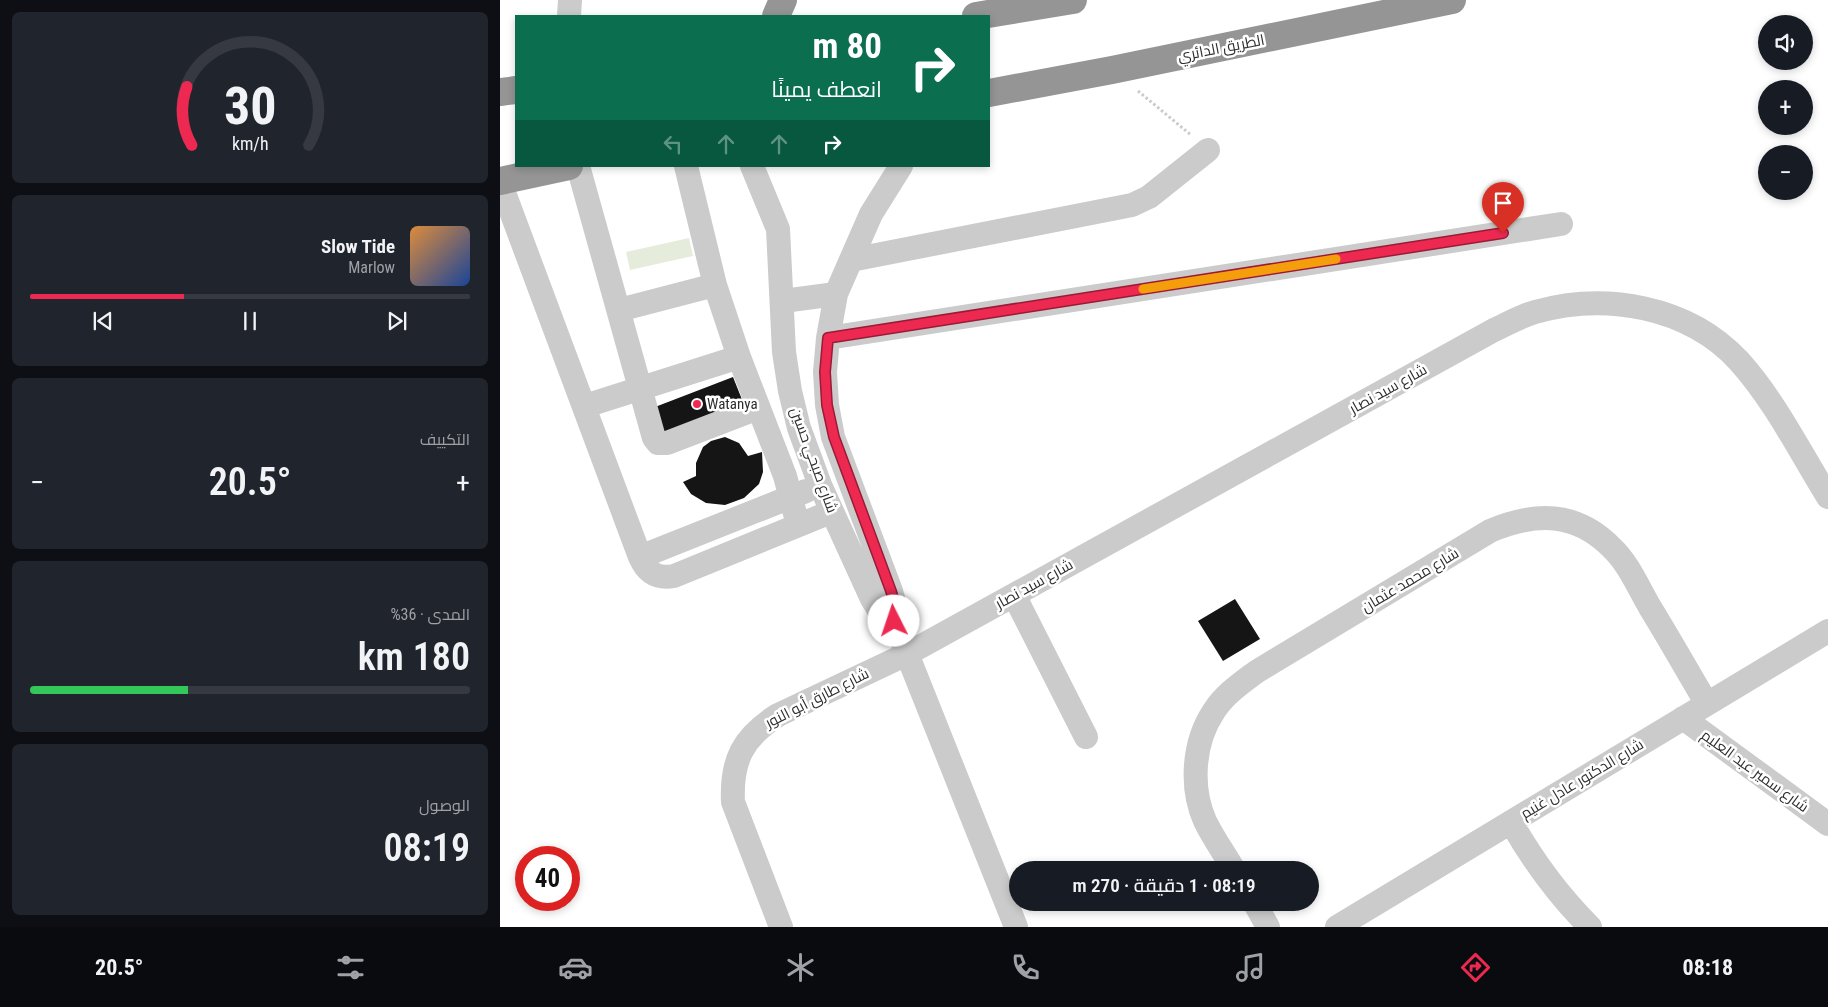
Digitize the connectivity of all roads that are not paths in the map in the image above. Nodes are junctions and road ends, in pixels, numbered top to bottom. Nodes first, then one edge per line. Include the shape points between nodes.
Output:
1 (570, 0) edge
2 (784, 0) edge
3 (1073, 0) edge
4 (1452, 0) edge
5 (570, 15) edge
6 (776, 15) edge
7 (982, 15) edge
8 (515, 90) edge
9 (500, 92) edge
10 (990, 93) edge
11 (1208, 150) road end
12 (564, 167) edge
13 (578, 167) edge
14 (686, 167) edge
15 (752, 167) edge
16 (900, 167) edge
17 (500, 181) edge
18 (1561, 224) dead end
19 (851, 260) junction
20 (715, 285) junction
21 (836, 294) junction
22 (783, 301) junction
23 (619, 310) junction
24 (828, 338) junction
25 (739, 357) junction
26 (640, 389) junction
27 (584, 406) junction
28 (758, 408) junction
29 (820, 485) junction
30 (791, 497) junction
31 (1828, 497) edge
32 (831, 512) junction
33 (798, 525) junction
34 (640, 557) junction
35 (1014, 595) junction
36 (894, 621) junction
37 (1828, 631) edge
38 (907, 654) junction
39 (1707, 704) junction
40 (1683, 718) junction
41 (1086, 736) dead end
42 (1511, 822) junction
43 (1828, 824) edge
44 (1229, 861) edge
45 (1259, 911) edge
46 (781, 927) edge
47 (1016, 927) edge
48 (1268, 927) edge
49 (1337, 927) edge
50 (1590, 927) edge

1 - 5 street
2 - 6 highway
3 - 7 highway
4 - 10 highway, الطريق الدائري
8 - 9 highway
11 - 19 street via 1149,197 1132,205
12 - 17 highway
13 - 23 street
14 - 20 street
15 - 22 street, شارع صبحي حسين via 778,229
16 - 19 street, شارع صبحي حسين via 871,214
17 - 27 street
18 - 24 street
19 - 21 street, شارع صبحي حسين
20 - 23 street
20 - 25 street
21 - 22 street
21 - 24 street, شارع صبحي حسين
22 - 29 street, شارع صبحي حسين via 784,352 790,391
23 - 26 street
24 - 36 street, شارع صبحي حسين via 827,405 834,437 891,591 895,605
25 - 26 street
25 - 28 street
26 - 27 street
26 - 28 street via 653,436 661,443
27 - 34 street
28 - 30 street via 776,449
29 - 30 street
29 - 32 street, شارع صبحي حسين
30 - 33 street
30 - 34 street
31 - 35 street, شارع سيد نصار via 1765,394 1738,360 1704,332 1656,311 1621,303 1577,303 1534,312 1494,330
32 - 33 street
32 - 36 street, شارع صبحي حسين via 875,605
33 - 34 street via 674,576 657,576 649,571
35 - 38 street, شارع سيد نصار
35 - 41 street
36 - 38 street, شارع صبحي حسين
37 - 39 street, شارع الدكتور عادل غنيم
38 - 46 street, شارع طارق أبو النور via 767,722 747,742 736,761 732,781 733,802
38 - 47 street, شارع صبحي حسين
39 - 40 street, شارع الدكتور عادل غنيم
39 - 44 street, شارع محمد عثمان via 1613,549 1592,531 1568,521 1542,517 1515,521 1490,532 1256,672 1233,689 1214,711 1202,737 1198,756 1197,793 1205,821
40 - 42 street, شارع الدكتور عادل غنيم
40 - 43 street, شارع سمير عبد العليم
42 - 49 street, شارع الدكتور عادل غنيم
42 - 50 street via 1549,881
45 - 48 street

